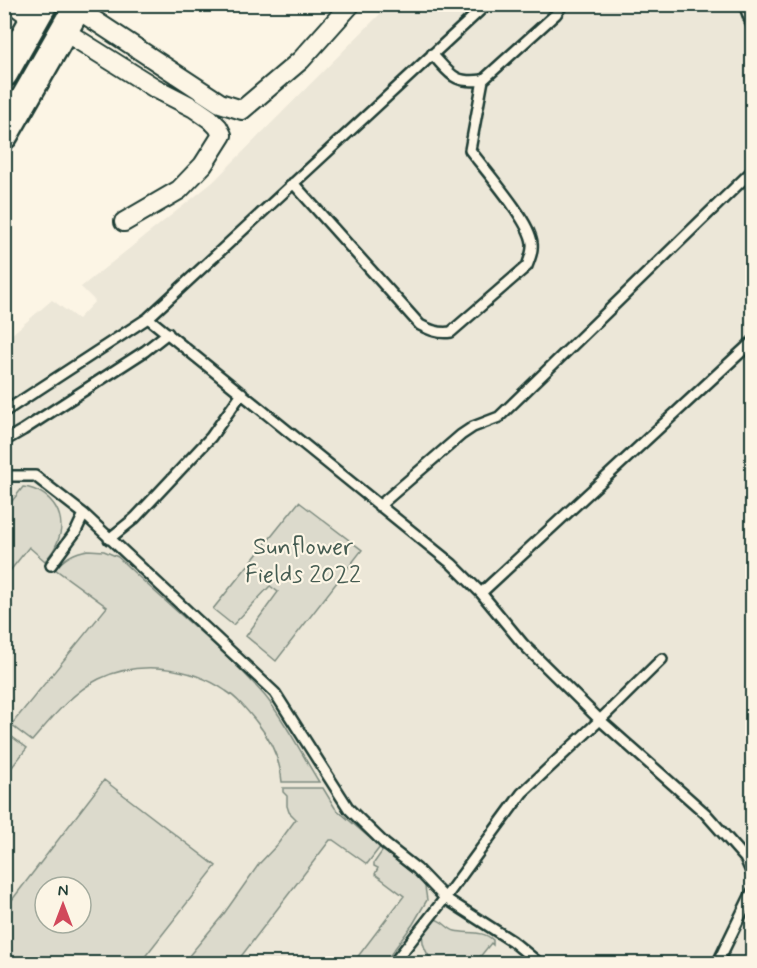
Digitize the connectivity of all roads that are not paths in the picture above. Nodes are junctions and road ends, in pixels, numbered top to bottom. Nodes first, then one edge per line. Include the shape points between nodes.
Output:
1 (13, 4) edge
2 (351, 4) edge
3 (487, 4) edge
4 (563, 4) edge
5 (744, 4) edge
6 (39, 12) edge
7 (73, 15) edge
8 (753, 26) edge
9 (432, 54) junction
10 (4, 73) edge
11 (483, 80) junction
12 (4, 135) edge
13 (753, 171) edge
14 (293, 183) junction
15 (124, 222) dead end
16 (148, 318) junction
17 (168, 333) junction
18 (753, 342) edge
19 (242, 393) junction
20 (4, 412) edge
21 (4, 441) edge
22 (4, 476) edge
23 (379, 506) junction
24 (84, 514) junction
25 (109, 539) junction
26 (51, 566) dead end
27 (481, 594) junction
28 (662, 659) dead end
29 (600, 720) junction
30 (753, 874) edge
31 (753, 891) edge
32 (445, 898) junction
33 (393, 963) edge
34 (540, 963) edge
35 (717, 963) edge

1 - 6 street
2 - 7 street via 301,60 243,110 220,103
3 - 9 lane
4 - 11 lane
5 - 8 lane
6 - 10 main road
7 - 12 main road
7 - 15 street via 155,88 202,114 222,135 203,165 179,189
9 - 11 lane via 461,81
9 - 14 lane
11 - 14 lane via 470,150 525,224 532,252 527,266 451,332 420,325
13 - 23 lane via 499,417 461,435
14 - 16 lane
16 - 17 lane
16 - 20 lane
17 - 19 lane
17 - 21 lane
18 - 27 lane
19 - 23 lane
19 - 25 lane via 211,437 135,518
22 - 24 lane via 35,476
23 - 27 lane via 452,564
24 - 25 lane
24 - 26 lane
25 - 32 lane via 275,693 349,810
27 - 29 lane via 523,644
28 - 29 lane
29 - 30 lane via 705,813 745,858
29 - 32 lane via 522,793
31 - 35 lane
32 - 33 lane
32 - 34 lane

